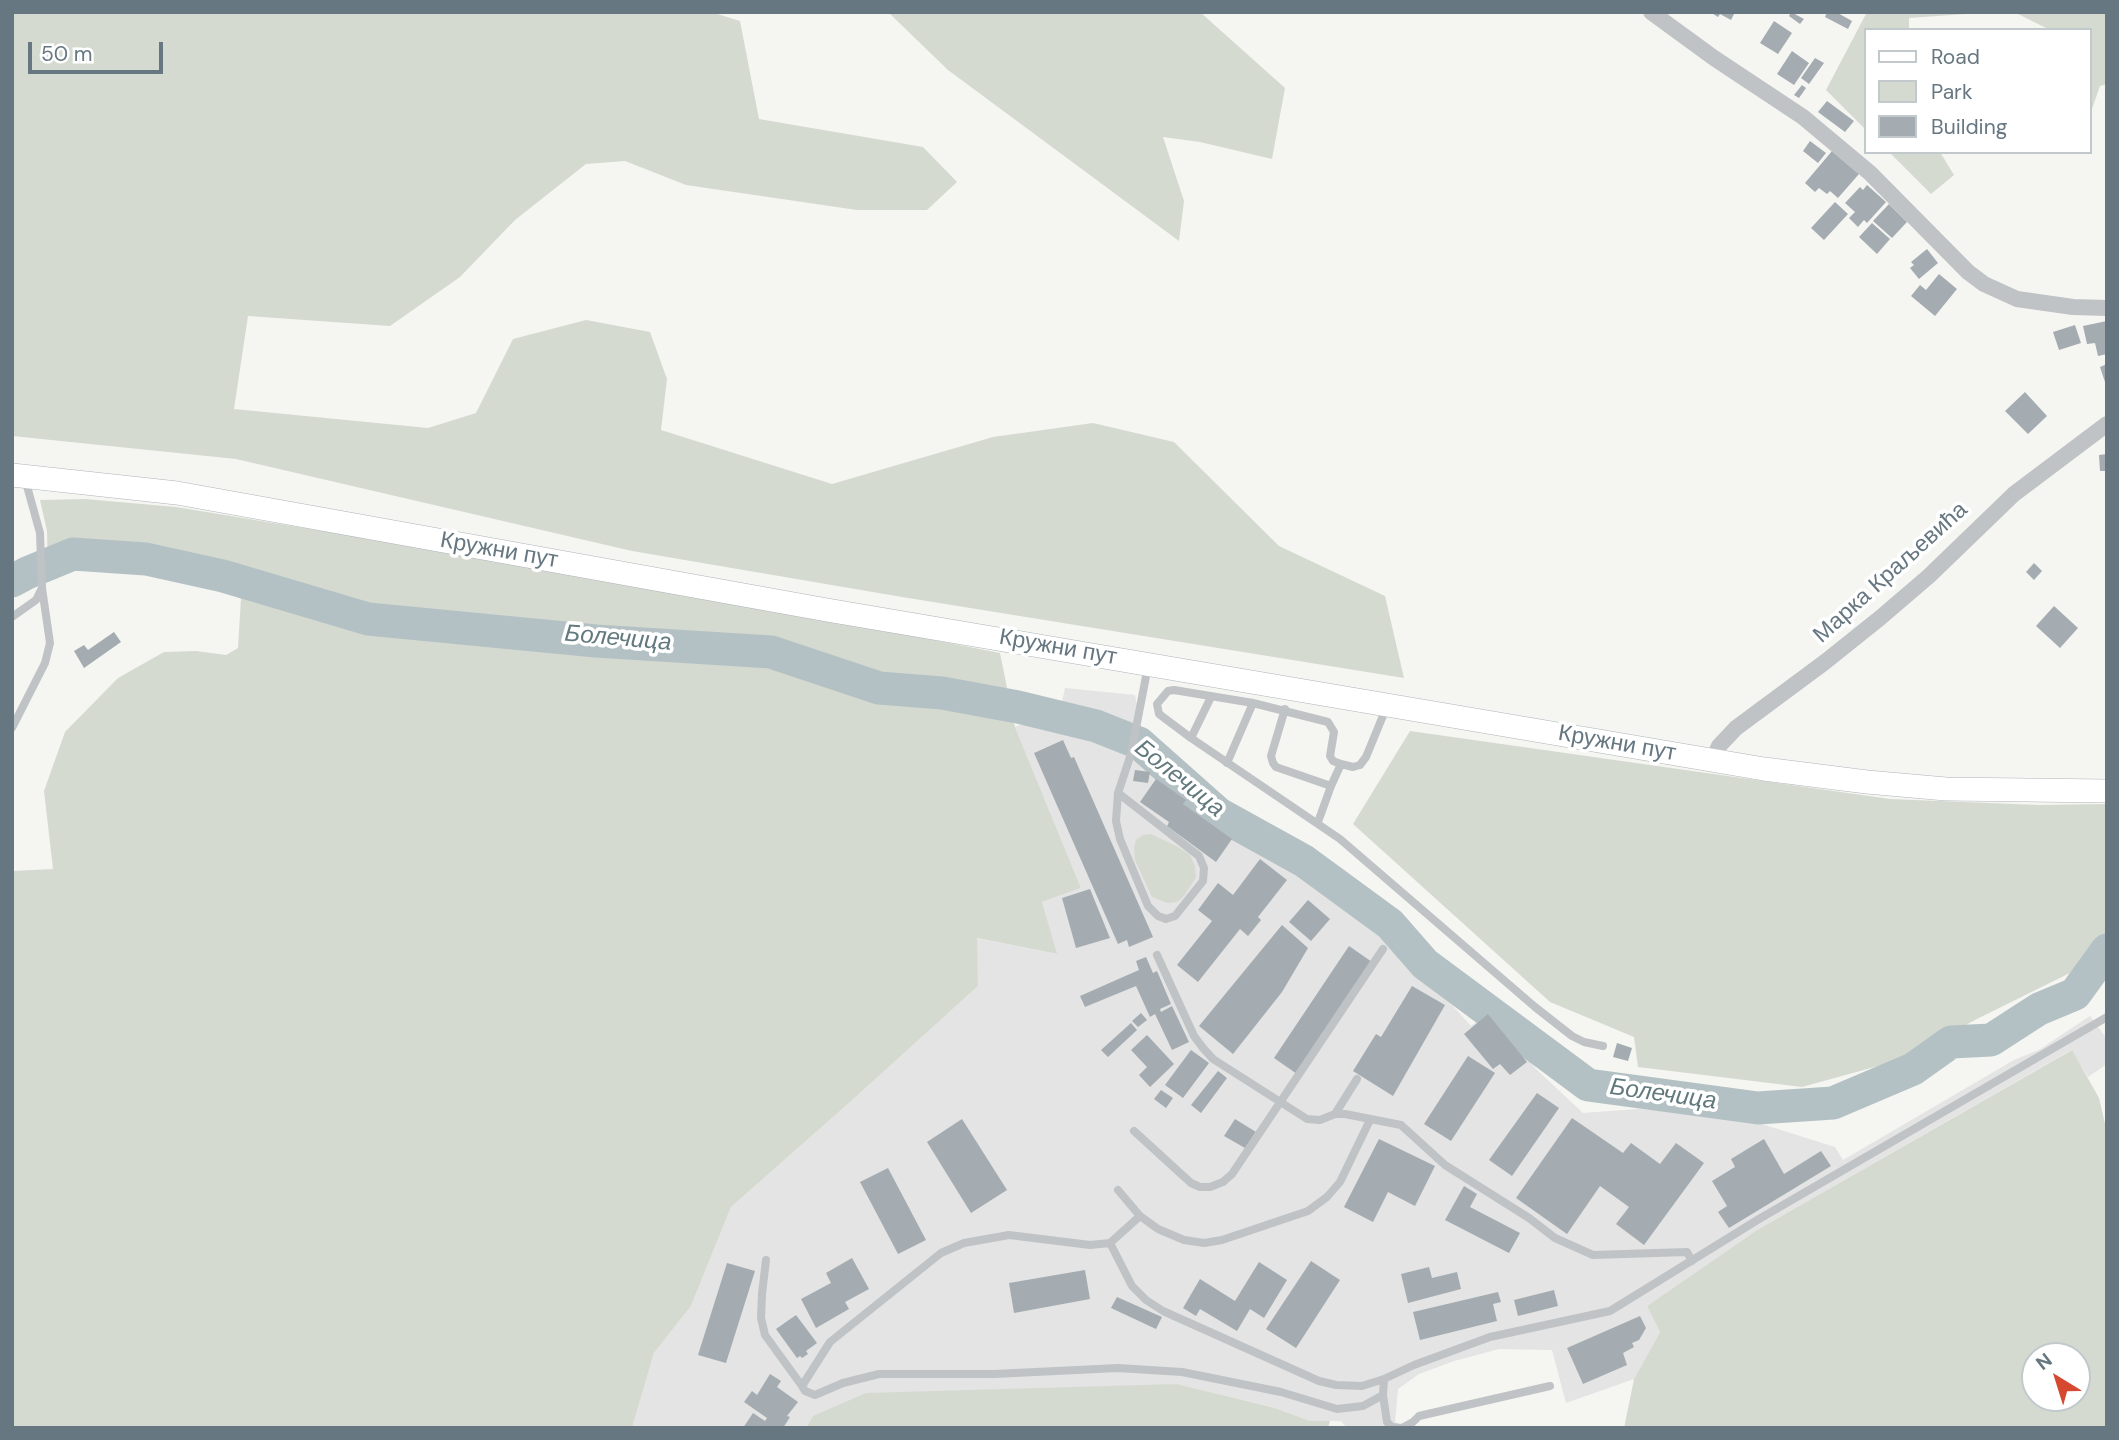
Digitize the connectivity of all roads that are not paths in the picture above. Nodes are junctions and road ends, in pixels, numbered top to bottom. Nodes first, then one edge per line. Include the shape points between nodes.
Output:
1 (1651, 12) edge
2 (2107, 308) edge
3 (2107, 424) edge
4 (18, 476) edge
5 (42, 588) junction
6 (12, 617) edge
7 (1149, 663) junction
8 (1211, 697) junction
9 (1253, 703) junction
10 (1387, 705) junction
11 (1284, 709) junction
12 (12, 728) edge
13 (1191, 738) junction
14 (1713, 760) junction
15 (1227, 763) junction
16 (1341, 764) junction
17 (1331, 786) junction
18 (2107, 791) edge
19 (1118, 793) junction
20 (1318, 822) junction
21 (1383, 949) dead end
22 (1157, 955) dead end
23 (2107, 1017) edge
24 (1603, 1046) dead end
25 (1357, 1079) dead end
26 (1281, 1102) junction
27 (1335, 1114) junction
28 (1370, 1120) junction
29 (1134, 1131) dead end
30 (1118, 1190) dead end
31 (1140, 1216) junction
32 (1111, 1243) junction
33 (766, 1260) dead end
34 (1692, 1261) junction
35 (1384, 1379) junction
36 (803, 1386) junction
37 (1550, 1386) dead end
38 (1383, 1395) junction
39 (1392, 1428) edge

1 - 2 street via 1803,117 1870,173 1984,284 2017,299
3 - 14 street, Марка Краљевића via 2014,494 1872,624 1736,728
4 - 5 lane via 40,533
4 - 7 main road, Кружни пут via 177,494
5 - 6 lane via 36,600
5 - 12 lane via 50,643 45,663
7 - 10 main road, Кружни пут
7 - 19 lane via 1131,754
8 - 9 lane
8 - 13 lane
8 - 13 lane via 1168,691 1157,704 1159,713
9 - 11 lane
9 - 15 lane
10 - 14 main road, Кружни пут
10 - 16 lane via 1360,765
11 - 16 lane via 1328,722 1335,732 1330,756
11 - 17 lane via 1273,763
13 - 15 lane
14 - 18 main road, Кружни пут via 1907,786
15 - 20 lane
16 - 17 lane
17 - 20 lane
19 - 19 lane via 1120,839 1148,906 1166,919 1175,916 1203,881 1205,868 1199,856
20 - 24 lane via 1535,1007 1573,1036
21 - 26 lane
22 - 26 lane via 1203,1048
23 - 34 lane
25 - 27 lane
26 - 27 lane via 1307,1119
26 - 29 lane via 1232,1174 1210,1187 1191,1183
27 - 28 lane
28 - 31 lane via 1340,1182 1308,1210 1204,1243 1184,1240
28 - 34 lane via 1401,1125 1445,1165 1555,1238 1593,1255 1687,1252
30 - 31 lane
31 - 32 lane
32 - 35 lane via 1132,1286 1163,1311 1319,1381 1362,1387
32 - 36 lane via 1090,1245 1009,1235 964,1243 941,1253 830,1342
33 - 36 lane via 761,1306 765,1335
34 - 35 lane via 1610,1311 1490,1337
35 - 38 lane
36 - 38 lane via 815,1395 879,1374 1118,1368 1182,1372 1281,1392 1337,1409 1363,1406
37 - 39 lane via 1419,1416 1402,1428
38 - 39 lane

